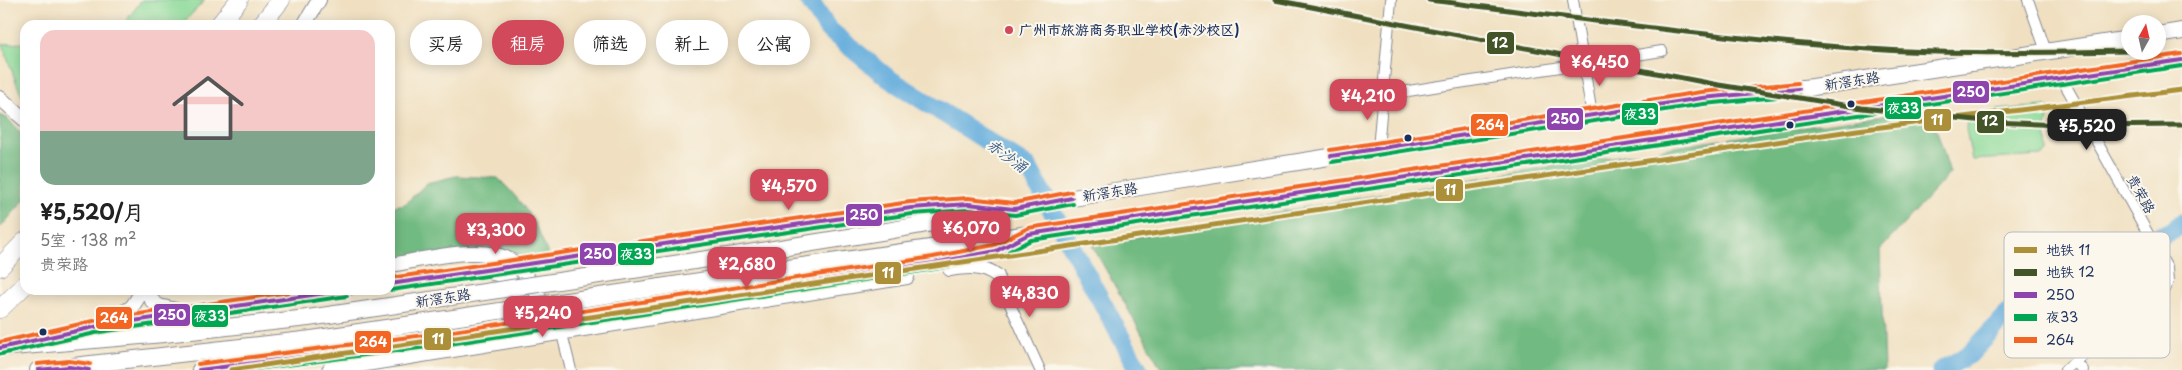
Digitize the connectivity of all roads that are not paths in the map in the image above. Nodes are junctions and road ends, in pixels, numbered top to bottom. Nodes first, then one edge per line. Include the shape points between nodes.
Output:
1 (239, 0) edge
2 (281, 0) edge
3 (319, 0) edge
4 (1391, 0) edge
5 (1573, 0) edge
6 (2028, 0) edge
7 (223, 20) edge
8 (265, 20) edge
9 (307, 20) edge
10 (2182, 31) edge
11 (2166, 34) edge
12 (2121, 40) edge
13 (2046, 51) junction
14 (1662, 52) dead end
15 (2182, 60) edge
16 (1584, 63) junction
17 (2062, 79) junction
18 (1383, 95) junction
19 (0, 98) edge
20 (1592, 115) junction
21 (20, 116) edge
22 (1378, 149) junction
23 (1014, 209) junction
24 (2146, 232) edge
25 (1029, 234) junction
26 (20, 246) edge
27 (996, 251) junction
28 (565, 259) junction
29 (395, 264) edge
30 (0, 266) edge
31 (519, 266) junction
32 (476, 272) junction
33 (997, 276) junction
34 (395, 283) edge
35 (20, 291) edge
36 (140, 295) edge
37 (150, 295) edge
38 (309, 295) edge
39 (0, 309) edge
40 (192, 311) junction
41 (583, 317) junction
42 (553, 322) junction
43 (99, 326) junction
44 (500, 330) junction
45 (562, 334) junction
46 (2, 348) edge
47 (2081, 358) edge
48 (2076, 362) junction
49 (65, 369) edge
50 (38, 370) edge
51 (89, 370) edge
52 (199, 370) edge
53 (329, 370) edge
54 (570, 370) edge
55 (1040, 370) edge
56 (2065, 370) edge
57 (2083, 370) edge

1 - 7 highway
2 - 8 highway
3 - 9 main road
4 - 18 street
5 - 16 street
6 - 13 street
10 - 11 highway
12 - 13 highway, 新滘东路
13 - 20 highway, 新滘东路 via 1813,87 1702,98
14 - 16 street
15 - 17 highway, 新滘东路
16 - 18 street
16 - 20 street
17 - 24 street, 贵荣路
17 - 25 highway, 新滘东路
18 - 22 street
19 - 21 main road
20 - 22 highway, 新滘东路
22 - 23 highway, 新滘东路
23 - 28 main road via 968,204 911,208
23 - 46 highway, 新滘东路, bridge via 762,251 308,318
25 - 27 main road
25 - 49 highway, 新滘东路, bridge via 312,339
26 - 30 highway
27 - 33 main road via 994,265
27 - 41 main road
28 - 31 main road
28 - 41 main road via 549,274 546,290 559,309
29 - 31 main road via 460,254 483,254 507,258
31 - 32 main road
31 - 42 main road
32 - 34 main road
32 - 44 main road via 501,275 516,285 518,304
33 - 45 main road via 988,269 965,267
33 - 55 street
35 - 39 highway
36 - 43 main road via 132,308
37 - 40 main road via 159,306
38 - 40 main road
40 - 43 main road
41 - 42 main road
42 - 44 main road
42 - 45 main road
43 - 46 main road
44 - 52 main road
45 - 53 main road
45 - 54 street
47 - 48 street, 贵荣路
48 - 56 street, 贵荣路
48 - 57 street
49 - 50 highway
49 - 51 highway

